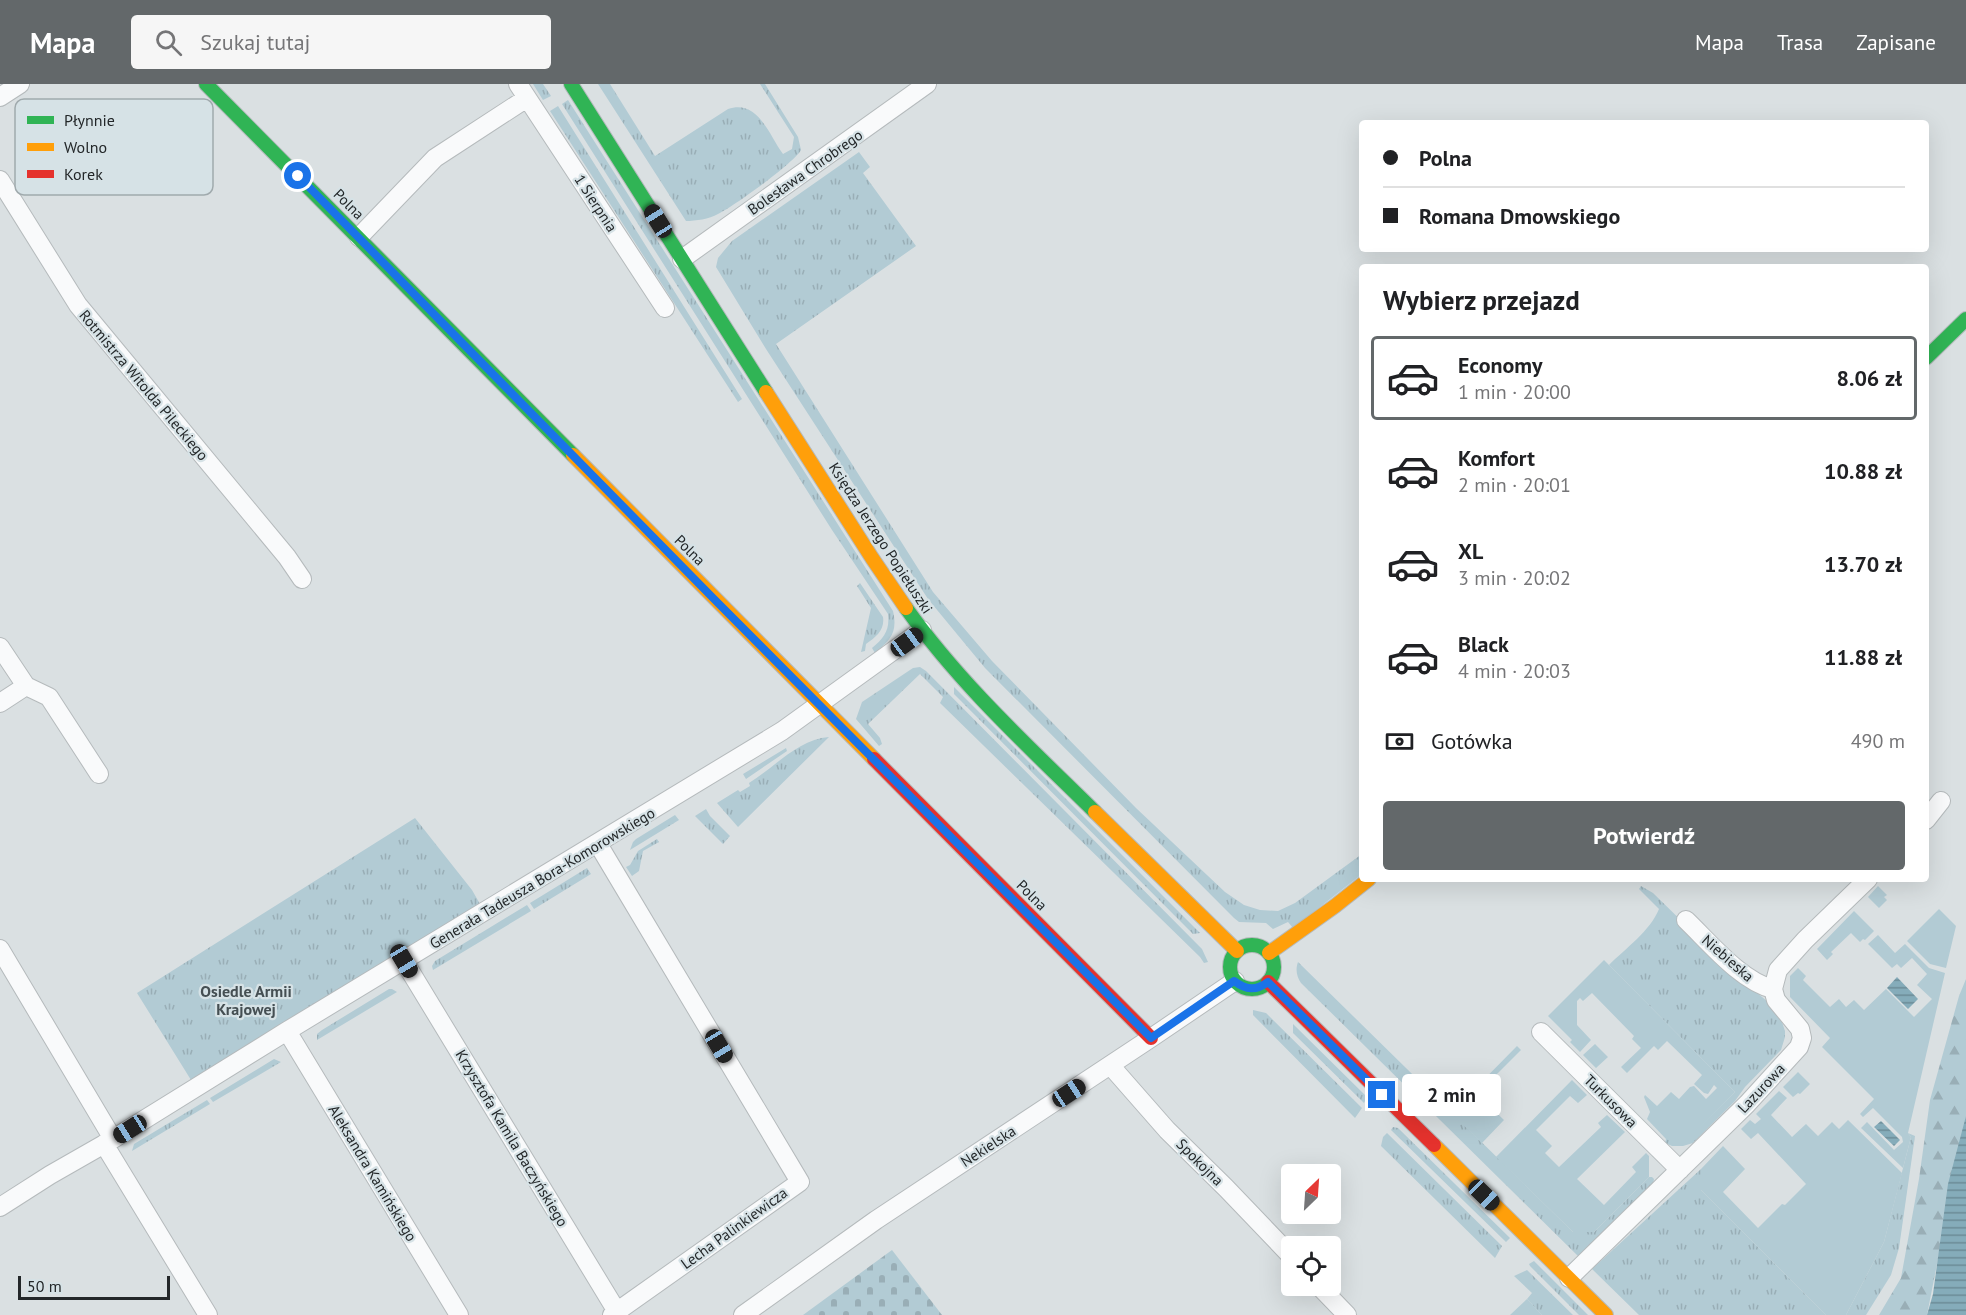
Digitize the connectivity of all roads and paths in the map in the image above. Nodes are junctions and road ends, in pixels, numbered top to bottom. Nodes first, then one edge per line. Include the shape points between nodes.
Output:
1 (20, 84) edge
2 (206, 84) edge
3 (571, 84) edge
4 (927, 84) edge
5 (523, 91) edge
6 (0, 97) edge
7 (0, 180) edge
8 (358, 237) junction
9 (682, 259) junction
10 (665, 308) dead end
11 (1966, 319) edge
12 (1929, 355) edge
13 (302, 579) dead end
14 (922, 630) junction
15 (0, 647) edge
16 (26, 686) junction
17 (0, 703) edge
18 (820, 705) junction
19 (99, 774) dead end
20 (1941, 801) dead end
21 (1929, 816) edge
22 (598, 844) junction
23 (1365, 882) edge
24 (1865, 882) edge
25 (1686, 920) dead end
26 (0, 949) edge
27 (1237, 951) junction
28 (1269, 953) junction
29 (404, 961) junction
30 (1234, 981) junction
31 (1268, 982) junction
32 (1773, 989) junction
33 (287, 1031) junction
34 (1541, 1032) dead end
35 (1151, 1038) junction
36 (1110, 1065) junction
37 (108, 1142) junction
38 (1680, 1170) junction
39 (0, 1207) edge
40 (1281, 1245) edge
41 (1569, 1278) junction
42 (1328, 1296) edge
43 (616, 1314) edge
44 (208, 1315) edge
45 (459, 1315) edge
46 (743, 1315) edge
47 (1347, 1315) edge
48 (1606, 1315) edge

1 - 6 street
2 - 8 street, Polna
3 - 9 street, Księdza Jerzego Popiełuszki
4 - 9 street, Bolesława Chrobrego
5 - 8 street, 1 Sierpnia via 435,158
5 - 10 street, 1 Sierpnia
7 - 13 street, Rotmistrza Witolda Pileckiego via 78,305
8 - 18 street, Polna
9 - 14 street, Księdza Jerzego Popiełuszki
11 - 12 street
14 - 18 street, Generała Tadeusza Bora-Komorowskiego
14 - 27 street, Księdza Jerzego Popiełuszki via 1017,735
15 - 16 street
16 - 17 street
16 - 19 street via 49,697
18 - 22 street, Generała Tadeusza Bora-Komorowskiego
18 - 35 street, Polna
20 - 21 street
22 - 29 street, Generała Tadeusza Bora-Komorowskiego
22 - 43 street, Lecha Palinkiewicza via 800,1182
23 - 28 street
24 - 32 street via 1783,963
25 - 32 street, Niebieska via 1740,972
26 - 37 street
27 - 28 street via 1257,946
27 - 30 street via 1230,968
28 - 31 street via 1274,971
29 - 33 street, Generała Tadeusza Bora-Komorowskiego
29 - 43 street, Krzysztofa Kamila Baczyńskiego
30 - 31 street via 1247,989
30 - 35 street, Nekielska
31 - 41 street
32 - 38 street, Lazurowa via 1776,1000 1800,1029 1798,1047
33 - 37 street, Generała Tadeusza Bora-Komorowskiego
33 - 45 street, Aleksandra Kamińskiego
34 - 38 street, Turkusowa
35 - 36 street, Nekielska
36 - 40 street, Spokojna via 1167,1130
36 - 46 street, Nekielska via 876,1220
37 - 39 street, Generała Tadeusza Bora-Komorowskiego
37 - 44 street
38 - 41 street, Lazurowa
41 - 48 street
42 - 47 street

